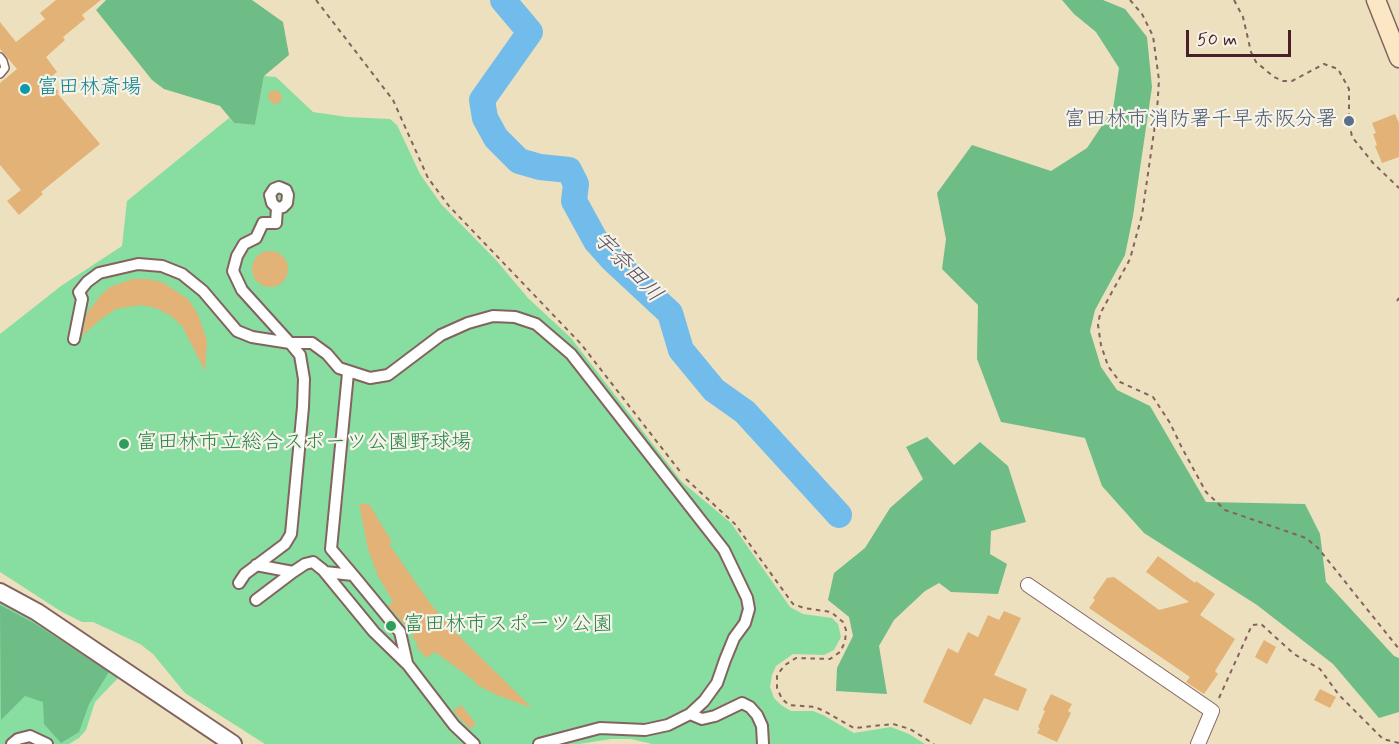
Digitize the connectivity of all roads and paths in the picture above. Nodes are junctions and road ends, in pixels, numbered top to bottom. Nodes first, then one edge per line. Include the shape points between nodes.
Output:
1 (1131, 0) edge
2 (1234, 0) edge
3 (1376, 0) edge
4 (0, 57) edge
5 (1399, 57) edge
6 (0, 74) edge
7 (1399, 188) edge
8 (277, 208) dead end
9 (74, 339) dead end
10 (290, 343) junction
11 (348, 373) junction
12 (256, 565) junction
13 (293, 572) junction
14 (325, 572) junction
15 (353, 575) junction
16 (239, 583) dead end
17 (1028, 585) dead end
18 (0, 592) edge
19 (256, 600) dead end
20 (1399, 649) edge
21 (408, 665) junction
22 (1212, 711) junction
23 (690, 714) junction
24 (1399, 743) edge
25 (12, 744) edge
26 (47, 744) edge
27 (232, 744) edge
28 (474, 744) edge
29 (539, 744) edge
30 (764, 744) edge
31 (1198, 744) edge

1 - 20 path via 1153,36 1159,80 1142,215 1130,260 1100,314 1098,325 1108,366 1120,382 1153,397 1206,492 1225,510 1306,538
2 - 7 path via 1256,62 1274,77 1292,81 1324,64 1338,69 1349,89 1352,137
3 - 5 main road
4 - 6 lane via 5,68
8 - 10 street via 276,223 263,223 256,237 244,244 233,271 242,290
9 - 10 street via 82,299 79,292 87,282 99,273 138,264 162,266 182,274 203,291 237,331
10 - 11 street via 312,343
10 - 12 street via 300,355 304,379 291,534 285,544
11 - 15 street via 331,549
11 - 23 street via 370,378 388,375 441,334 493,316 515,317 536,324 571,354 724,550 747,598 745,623 734,638 717,683
12 - 13 street
12 - 16 street
13 - 14 street via 313,562
13 - 19 street
14 - 15 street
14 - 21 street via 374,632
15 - 21 street via 400,632
17 - 22 street
18 - 27 street via 37,612
21 - 28 street via 454,725
22 - 24 path via 1252,625 1261,624 1294,654 1320,669 1339,695 1383,739
22 - 31 street
23 - 29 street via 645,730 600,728
23 - 30 street via 702,718 715,716 742,703 757,715
25 - 26 street via 30,736

